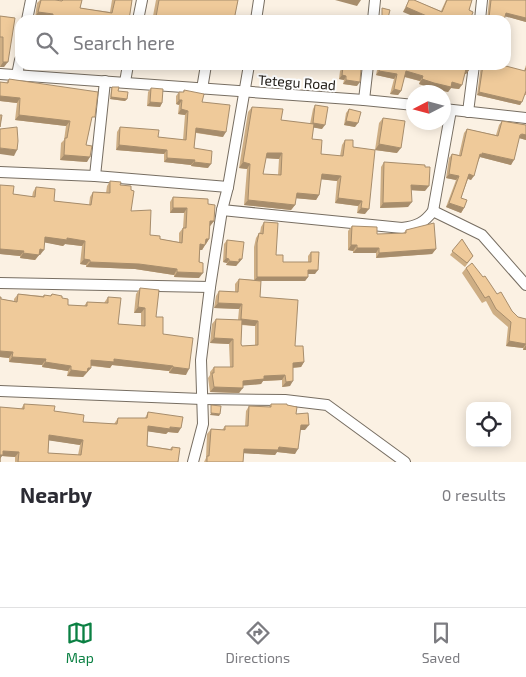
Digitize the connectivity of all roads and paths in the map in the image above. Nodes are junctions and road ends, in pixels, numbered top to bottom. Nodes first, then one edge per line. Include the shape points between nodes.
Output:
1 (30, 0) edge
2 (142, 0) edge
3 (259, 0) edge
4 (375, 0) edge
5 (482, 0) edge
6 (28, 15) edge
7 (139, 15) edge
8 (257, 15) edge
9 (374, 15) edge
10 (480, 15) edge
11 (18, 70) edge
12 (127, 70) edge
13 (205, 70) edge
14 (248, 70) edge
15 (367, 70) edge
16 (473, 70) edge
17 (0, 74) edge
18 (17, 75) junction
19 (105, 81) junction
20 (124, 82) junction
21 (202, 89) junction
22 (244, 92) junction
23 (364, 100) junction
24 (406, 104) edge
25 (451, 110) edge
26 (468, 112) junction
27 (526, 118) edge
28 (444, 130) edge
29 (0, 172) edge
30 (95, 176) junction
31 (228, 187) junction
32 (222, 210) junction
33 (433, 211) junction
34 (0, 283) edge
35 (526, 285) edge
36 (210, 287) junction
37 (0, 391) edge
38 (202, 399) junction
39 (192, 462) edge
40 (405, 462) edge

1 - 6 street
2 - 7 street
3 - 8 street
4 - 9 street
5 - 10 street
11 - 18 street
12 - 20 street
13 - 21 street
14 - 22 street
15 - 23 street
16 - 26 street
17 - 18 street, Tetegu Road
18 - 19 street, Tetegu Road
19 - 20 street, Tetegu Road
19 - 30 street
20 - 21 street, Tetegu Road
21 - 22 street, Tetegu Road
22 - 23 street, Tetegu Road
22 - 31 street
23 - 24 street, Tetegu Road
25 - 26 street
26 - 27 street
28 - 33 street
29 - 30 street
30 - 31 street
31 - 32 street
32 - 33 street via 402,228 417,226
32 - 36 street
33 - 35 street via 482,235
34 - 36 street
36 - 38 street via 201,360
37 - 38 street
38 - 39 street via 203,424
38 - 40 street via 285,400 327,405

